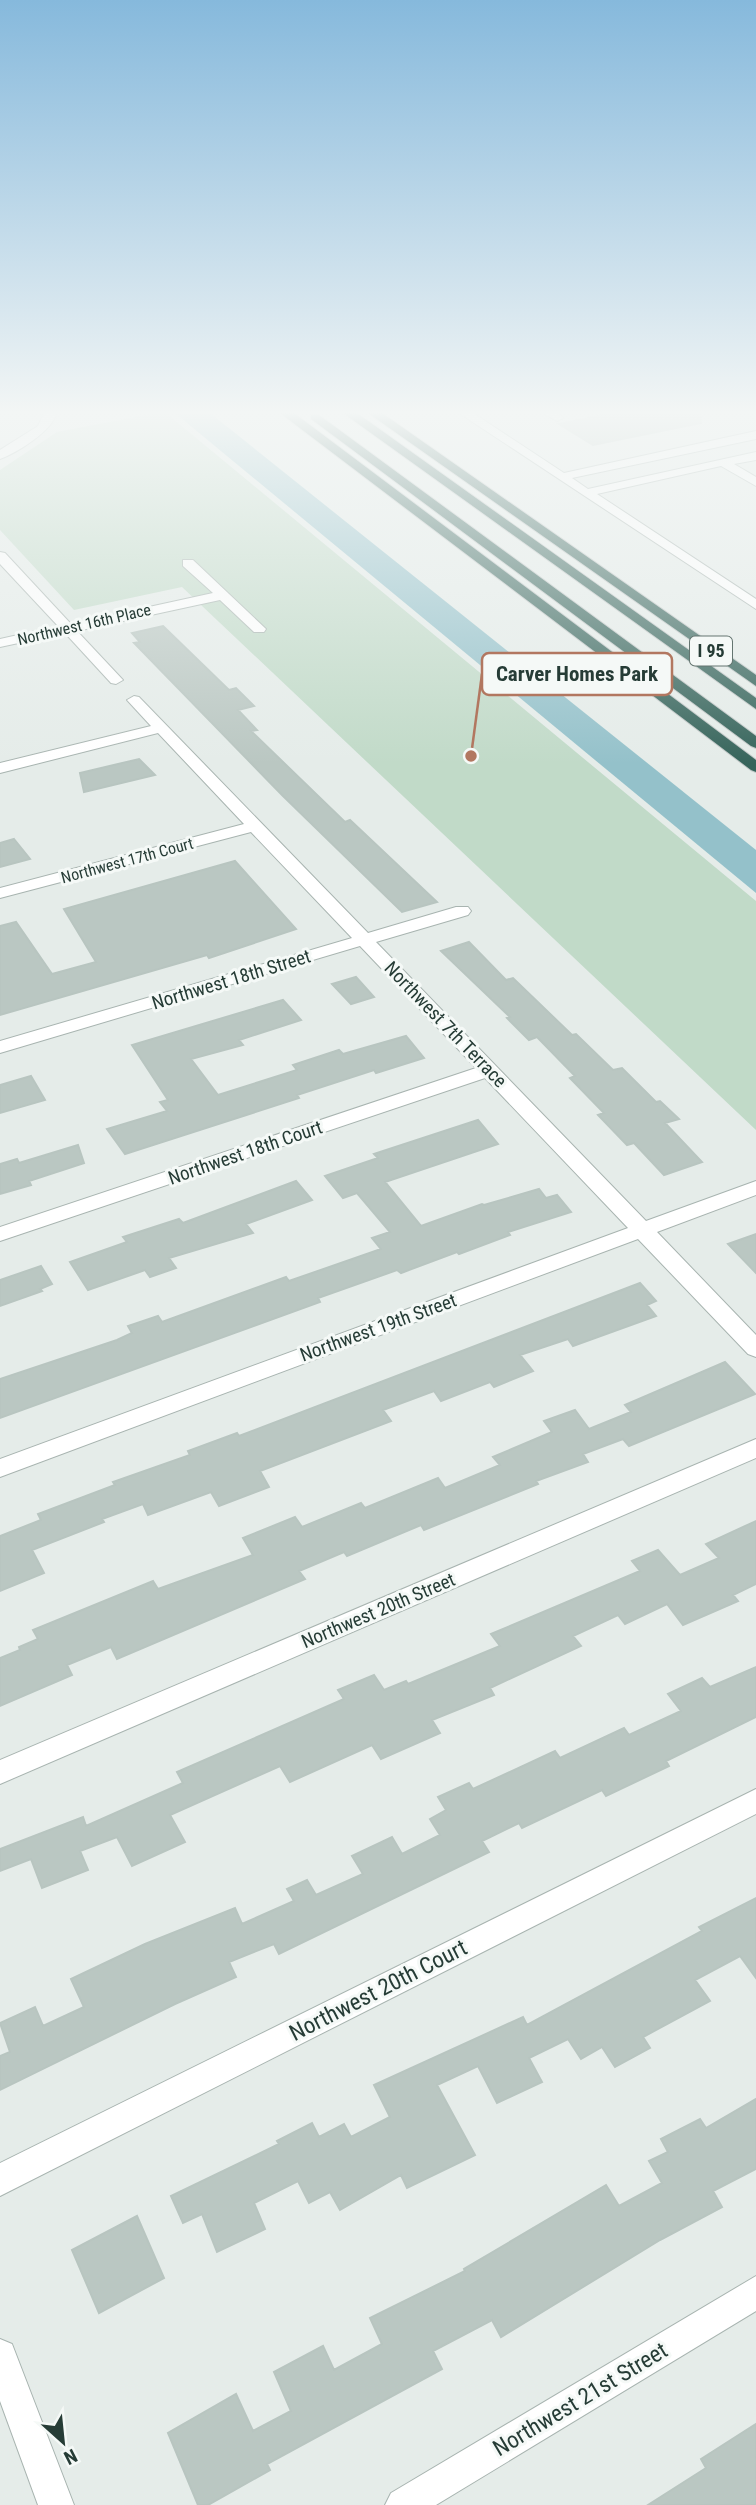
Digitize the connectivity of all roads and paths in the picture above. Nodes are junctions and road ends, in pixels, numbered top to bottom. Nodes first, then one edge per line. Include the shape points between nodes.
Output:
1 (441, 530) edge
2 (468, 530) edge
3 (512, 530) edge
4 (540, 530) edge
5 (643, 530) edge
6 (0, 556) edge
7 (188, 563) dead end
8 (223, 595) junction
9 (754, 602) edge
10 (67, 628) junction
11 (259, 629) dead end
12 (0, 643) edge
13 (116, 680) dead end
14 (756, 682) edge
15 (134, 700) dead end
16 (756, 705) edge
17 (161, 728) junction
18 (756, 743) edge
19 (756, 767) edge
20 (0, 768) edge
21 (254, 826) junction
22 (0, 894) edge
23 (462, 911) dead end
24 (365, 939) junction
25 (0, 1047) edge
26 (489, 1070) junction
27 (756, 1188) edge
28 (642, 1229) junction
29 (0, 1234) edge
30 (756, 1349) edge
31 (756, 1448) edge
32 (0, 1468) edge
33 (0, 1772) edge
34 (756, 1801) edge
35 (0, 2180) edge
36 (756, 2292) edge
37 (0, 2356) edge
38 (56, 2505) edge
39 (403, 2505) edge

1 - 19 highway
2 - 18 highway
3 - 16 highway
4 - 14 highway, I 95
5 - 9 street
6 - 10 street
7 - 8 street
8 - 10 street, Northwest 16th Place
8 - 11 street
10 - 12 street, Northwest 16th Place
10 - 13 street
15 - 17 street, Northwest 7th Terrace
17 - 20 street
17 - 21 street, Northwest 7th Terrace
21 - 22 street, Northwest 17th Court
21 - 24 street, Northwest 7th Terrace
23 - 24 street, Northwest 18th Street
24 - 25 street, Northwest 18th Street
24 - 26 street, Northwest 7th Terrace
26 - 28 street, Northwest 7th Terrace
26 - 29 street, Northwest 18th Court
27 - 28 street, Northwest 19th Street
28 - 30 street, Northwest 7th Terrace
28 - 32 street, Northwest 19th Street
31 - 33 street, Northwest 20th Street
34 - 35 street, Northwest 20th Court
36 - 39 street, Northwest 21st Street
37 - 38 street

